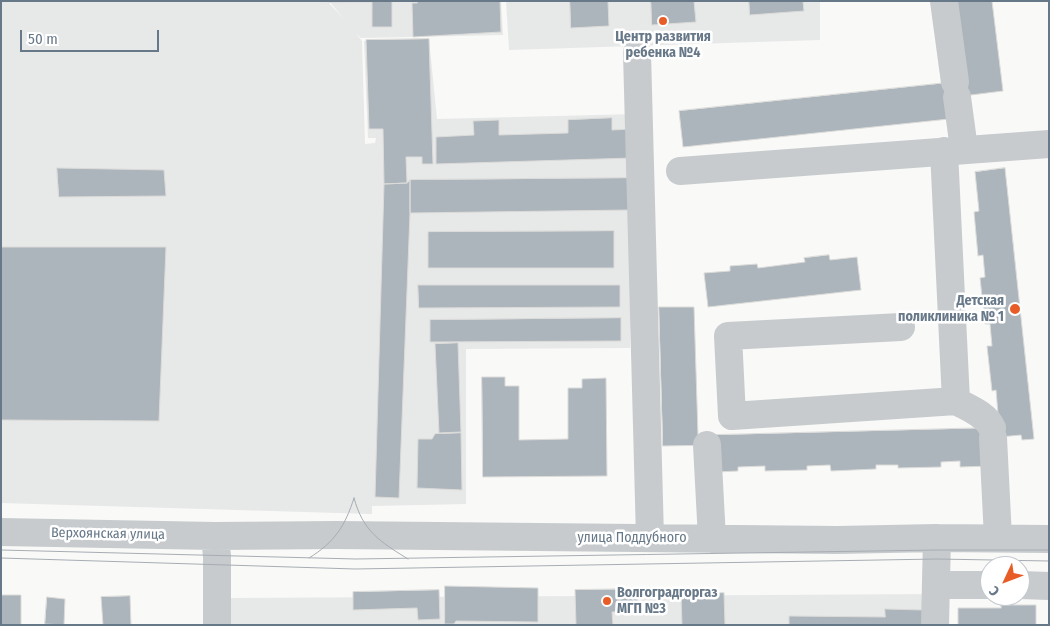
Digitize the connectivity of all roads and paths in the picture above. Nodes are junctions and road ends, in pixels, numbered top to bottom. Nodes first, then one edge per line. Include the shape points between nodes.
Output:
1 (944, 1) edge
2 (637, 53) dead end
3 (1049, 144) edge
4 (954, 150) junction
5 (680, 171) dead end
6 (901, 327) dead end
7 (956, 401) junction
8 (732, 416) junction
9 (1, 532) edge
10 (215, 536) junction
11 (650, 538) junction
12 (938, 538) junction
13 (998, 538) junction
14 (712, 539) junction
15 (1049, 539) edge
16 (936, 584) junction
17 (980, 585) edge
18 (1030, 586) edge
19 (1049, 586) edge
20 (217, 625) edge
21 (935, 625) edge

1 - 4 street via 956,89
2 - 11 street
3 - 4 street
4 - 5 street
4 - 7 street
6 - 8 street via 728,336
7 - 8 street
7 - 13 street via 989,421 993,433
8 - 14 street via 707,440
9 - 10 street, Верхоянская улица
10 - 11 street, улица Поддубного
10 - 20 street
11 - 14 street, улица Поддубного
12 - 13 street, улица Поддубного
12 - 14 street, улица Поддубного
12 - 16 street
13 - 15 street, улица Поддубного
16 - 17 street
16 - 21 street
18 - 19 street

